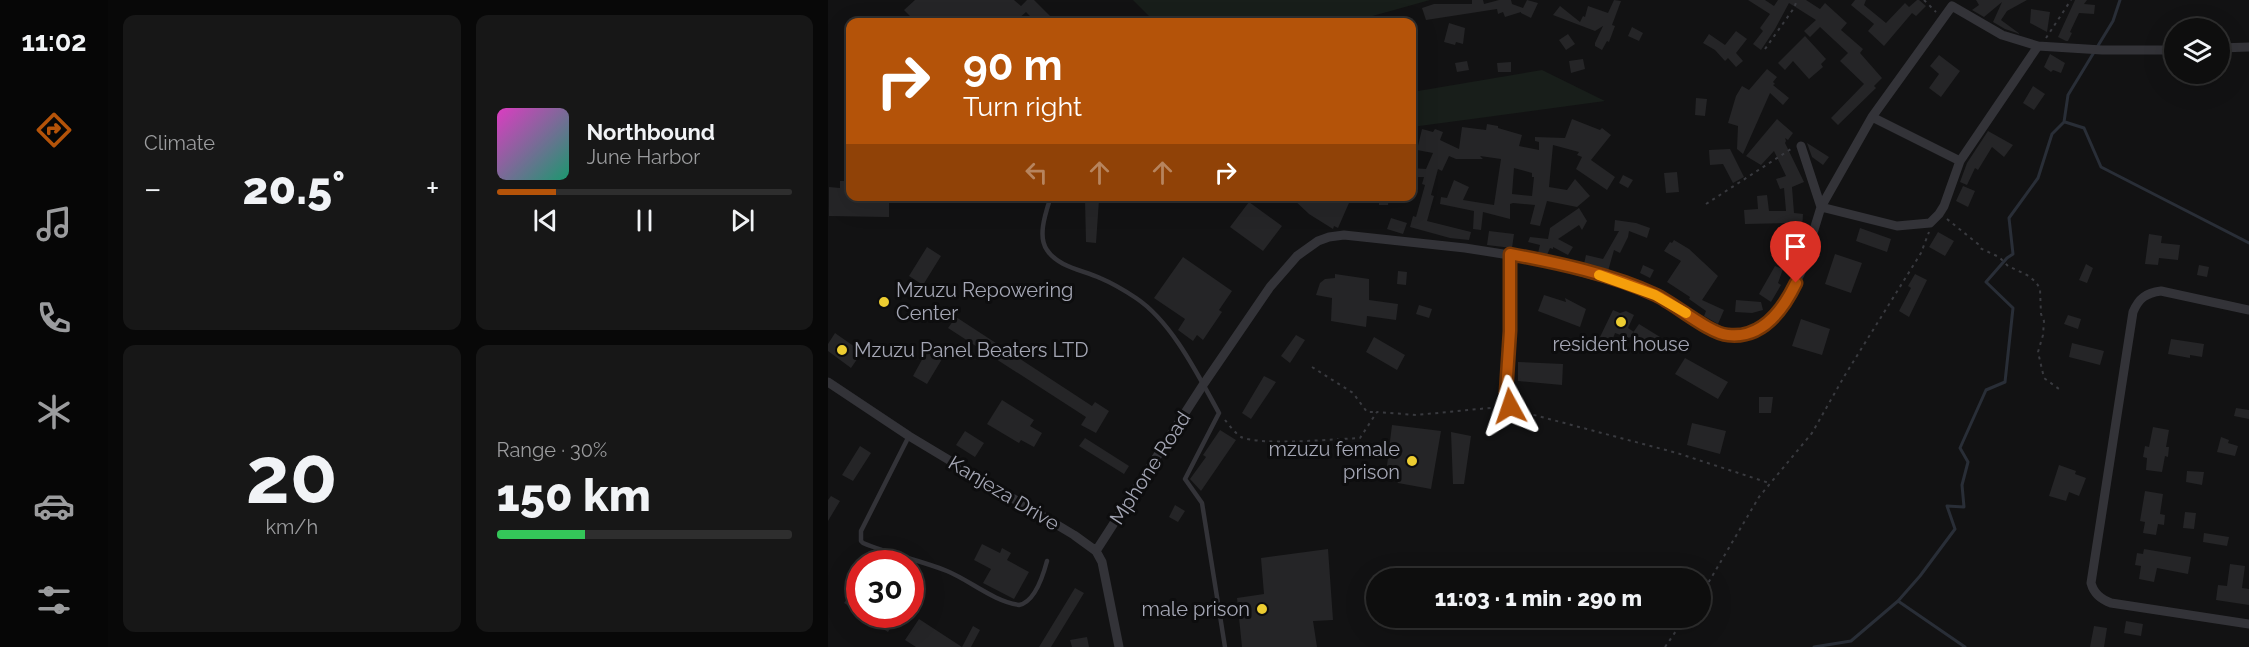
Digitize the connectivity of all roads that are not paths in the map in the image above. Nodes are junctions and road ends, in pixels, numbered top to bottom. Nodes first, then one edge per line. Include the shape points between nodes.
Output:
1 (1954, 3) edge
2 (2038, 46) junction
3 (2249, 47) edge
4 (2230, 48) edge
5 (2164, 50) edge
6 (1872, 117) junction
7 (1801, 146) road end
8 (1960, 161) junction
9 (1050, 201) edge
10 (1821, 207) junction
11 (1510, 254) junction
12 (2249, 310) edge
13 (828, 382) edge
14 (1203, 385) junction
15 (1510, 406) road end
16 (909, 436) junction
17 (1096, 551) junction
18 (1047, 561) dead end
19 (2249, 624) edge
20 (1119, 647) edge
21 (1225, 647) edge

1 - 2 street via 2002,35
1 - 6 street, Mphone Road
2 - 5 street
2 - 8 street
3 - 4 street
6 - 8 street
6 - 10 street, Mphone Road
7 - 10 street
8 - 10 street via 1939,214 1930,223 1897,226
9 - 14 lane via 1043,232 1047,250 1064,264 1139,300 1167,328
10 - 11 street, Mphone Road via 1801,272 1778,314 1761,328 1742,334 1727,336 1714,331 1673,304 1638,288
11 - 14 street, Mphone Road via 1344,235 1318,241 1297,256 1270,287
11 - 15 street via 1506,392
12 - 19 street via 2161,291 2150,292 2136,304 2091,583 2098,596 2112,603
13 - 16 street, Kanjeza Drive
14 - 17 street, Mphone Road
14 - 21 lane via 1219,413 1185,480 1202,503
16 - 17 street, Kanjeza Drive
16 - 18 lane via 861,531 863,543 933,566 1019,605 1033,595
17 - 20 street via 1102,562

